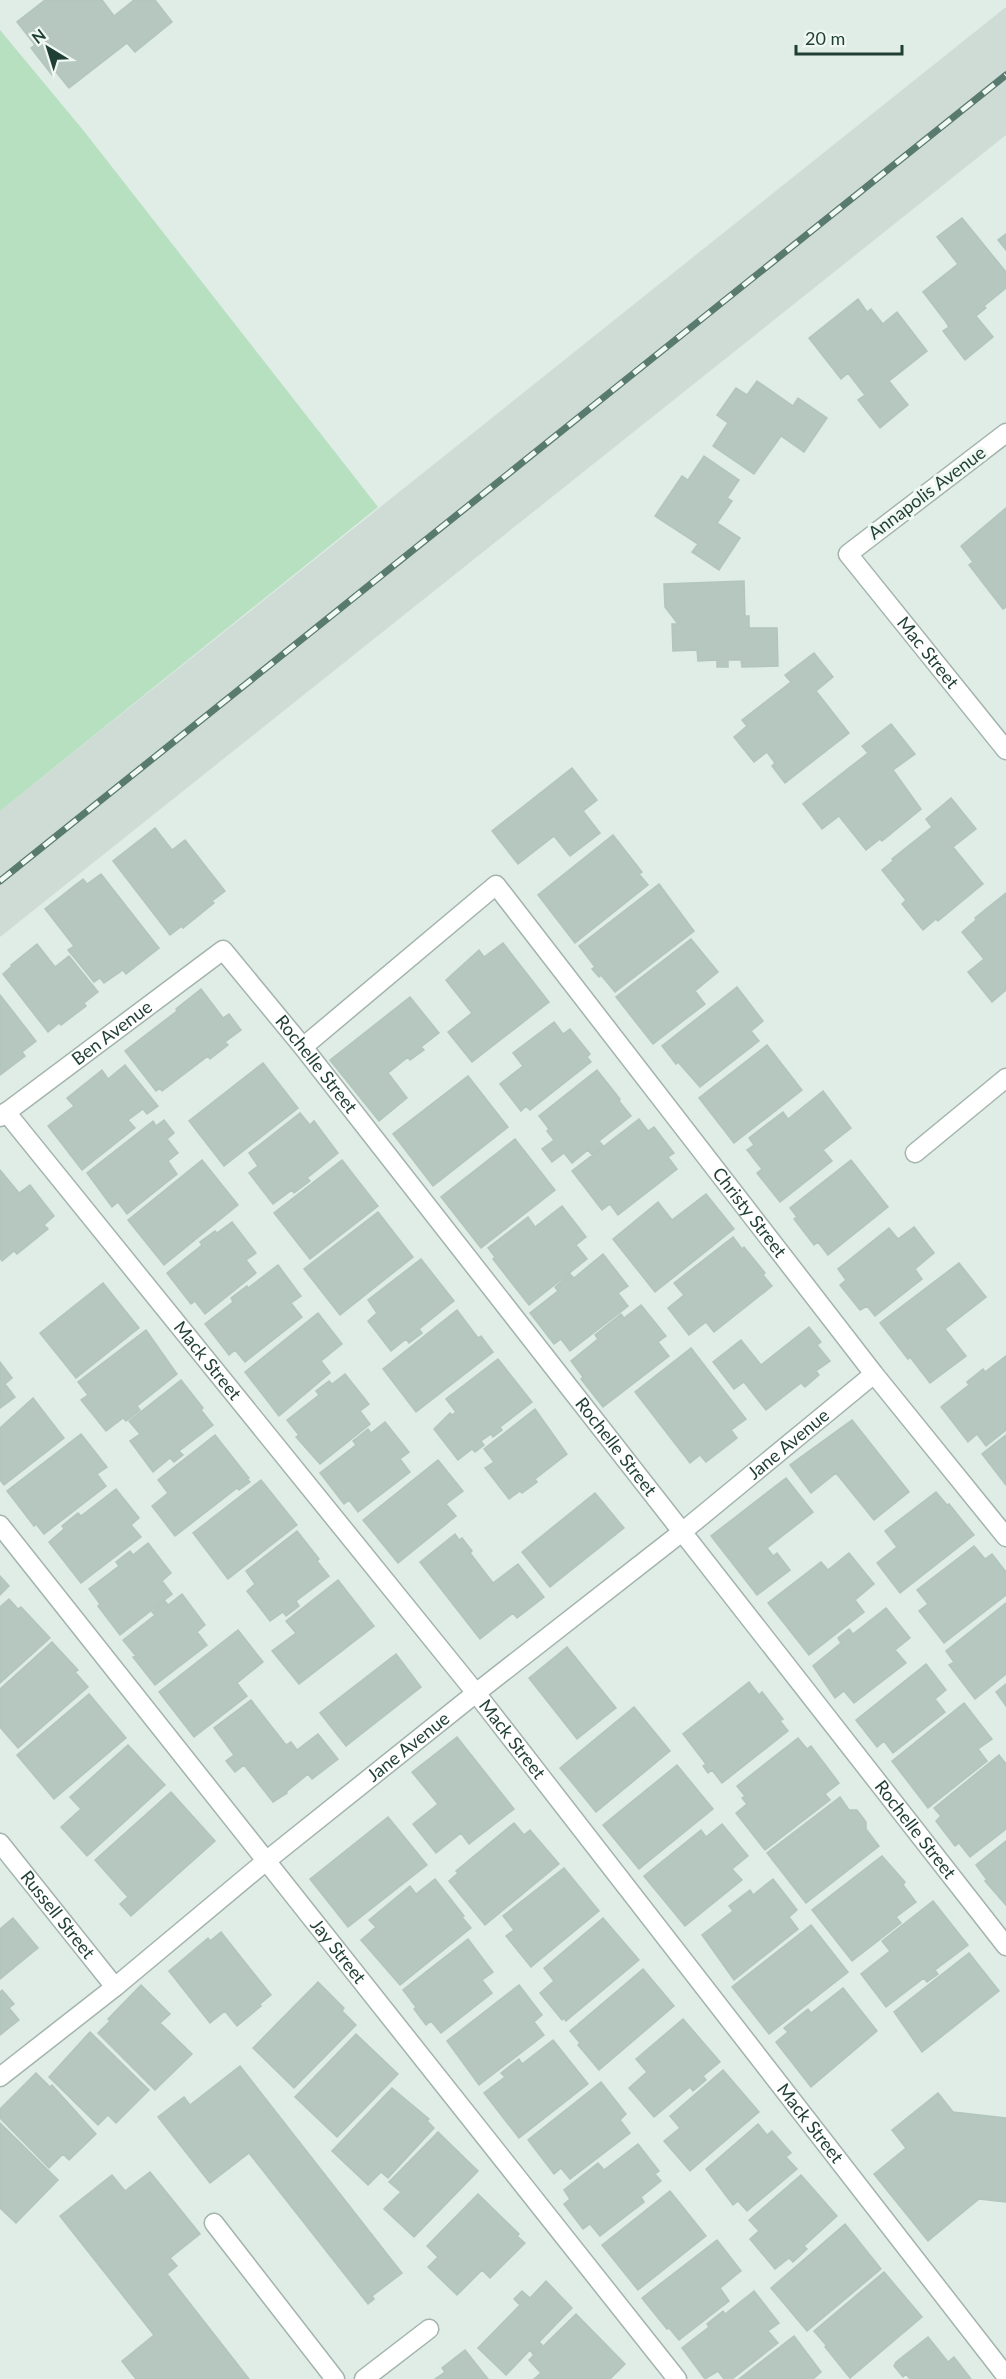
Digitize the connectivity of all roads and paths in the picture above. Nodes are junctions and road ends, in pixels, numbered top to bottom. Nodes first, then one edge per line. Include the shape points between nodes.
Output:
1 (1006, 433) edge
2 (848, 554) joint
3 (1006, 750) edge
4 (223, 950) joint
5 (303, 1047) junction
6 (1006, 1078) edge
7 (3, 1115) edge
8 (915, 1153) dead end
9 (874, 1374) junction
10 (0, 1525) edge
11 (682, 1532) junction
12 (1006, 1537) edge
13 (476, 1693) junction
14 (0, 1843) edge
15 (266, 1861) junction
16 (1006, 1946) edge
17 (115, 1987) junction
18 (0, 2077) edge
19 (214, 2223) dead end
20 (429, 2329) dead end
21 (1006, 2376) edge
22 (335, 2379) edge
23 (364, 2379) edge
24 (677, 2379) edge

1 - 2 street, Annapolis Avenue
2 - 3 street, Mac Street
4 - 5 street, Rochelle Street
4 - 7 street, Ben Avenue
5 - 9 street, Christy Street via 496,885
5 - 11 street, Rochelle Street
6 - 8 street
7 - 13 street, Mack Street
9 - 11 street, Jane Avenue
9 - 12 street, Christy Street
10 - 15 street, Jay Street
11 - 13 street, Jane Avenue
11 - 16 street, Rochelle Street
13 - 15 street, Jane Avenue
13 - 21 street, Mack Street
14 - 17 street, Russell Street
15 - 17 street, Jane Avenue
15 - 24 street, Jay Street
17 - 18 street, Jane Avenue
19 - 22 street
20 - 23 street

